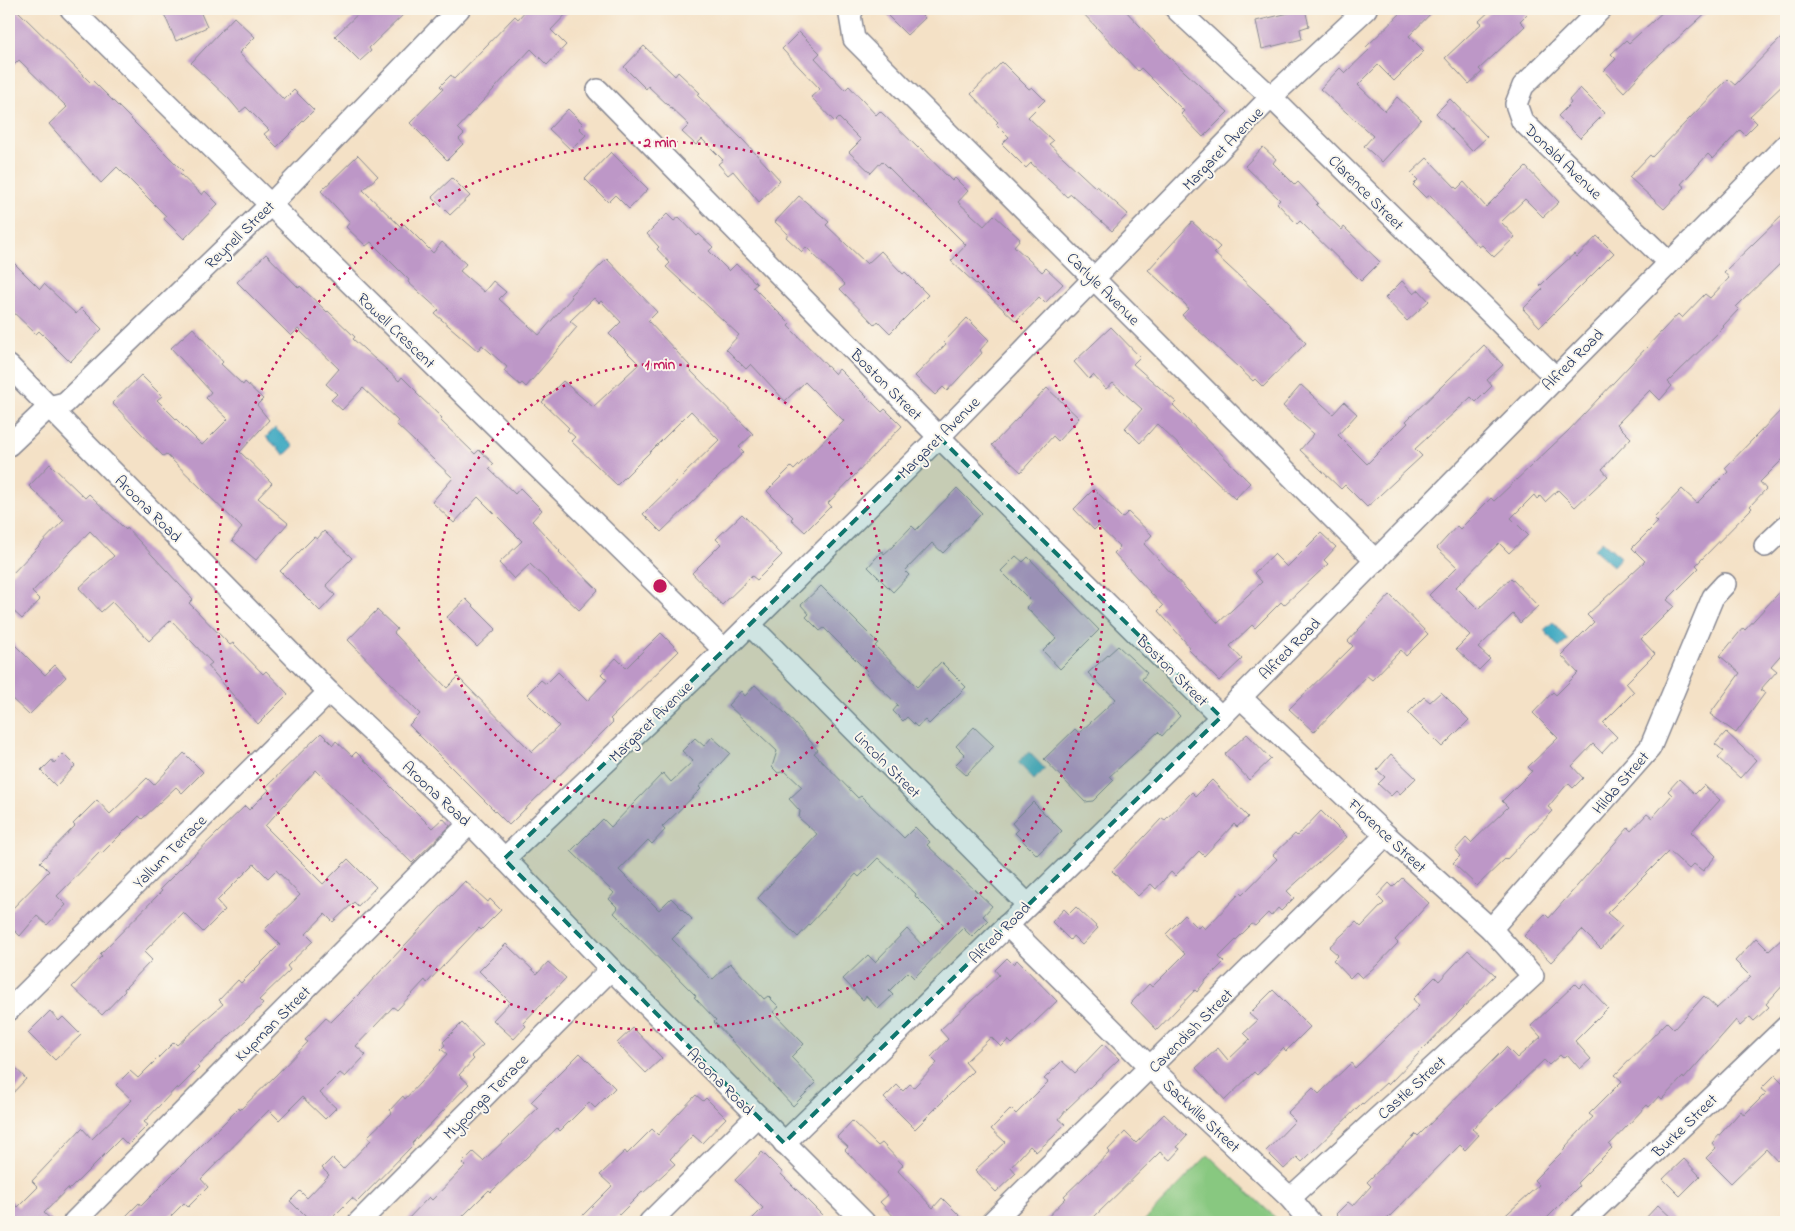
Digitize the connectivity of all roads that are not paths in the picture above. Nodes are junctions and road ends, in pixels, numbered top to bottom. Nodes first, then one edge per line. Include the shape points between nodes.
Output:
1 (71, 9) edge
2 (459, 9) edge
3 (853, 9) edge
4 (1176, 9) edge
5 (1366, 9) edge
6 (1601, 9) edge
7 (598, 90) dead end
8 (1271, 97) junction
9 (1786, 145) edge
10 (270, 205) junction
11 (1668, 262) junction
12 (1094, 278) junction
13 (9, 366) edge
14 (1554, 377) junction
15 (50, 406) junction
16 (939, 437) junction
17 (9, 445) edge
18 (1786, 526) edge
19 (1766, 546) dead end
20 (1376, 560) junction
21 (1725, 584) dead end
22 (750, 625) junction
23 (724, 650) junction
24 (329, 692) junction
25 (1240, 697) junction
26 (1220, 716) junction
27 (470, 823) junction
28 (1386, 835) junction
29 (504, 859) junction
30 (1027, 904) junction
31 (1007, 925) junction
32 (1491, 929) junction
33 (611, 970) junction
34 (1533, 976) joint
35 (9, 1010) edge
36 (1786, 1027) edge
37 (1151, 1068) junction
38 (756, 1117) junction
39 (784, 1144) junction
40 (1290, 1198) junction
41 (74, 1222) edge
42 (359, 1222) edge
43 (650, 1222) edge
44 (864, 1222) edge
45 (992, 1222) edge
46 (1310, 1222) edge
47 (1582, 1222) edge

1 - 10 street, Rowell Crescent
2 - 10 street, Reynell Street
3 - 12 street, Carlyle Avenue via 850,15 854,39
4 - 8 street, Clarence Street
5 - 8 street, Margaret Avenue
6 - 11 street, Donald Avenue via 1523,86 1516,104 1522,121
7 - 16 street, Boston Street
8 - 12 street, Margaret Avenue
8 - 14 street, Clarence Street
9 - 11 street, Alfred Road
10 - 15 street, Reynell Street via 65,403
10 - 23 street, Rowell Crescent
11 - 14 street, Alfred Road
12 - 16 street, Margaret Avenue
12 - 20 street, Carlyle Avenue
13 - 15 street, Aroona Road
14 - 20 street, Alfred Road
15 - 17 street, Reynell Street
15 - 24 street, Aroona Road
16 - 22 street, Margaret Avenue
16 - 26 street, Boston Street
18 - 19 street
20 - 25 street, Alfred Road
21 - 32 street, Hilda Street via 1713,597 1650,748
22 - 23 street, Margaret Avenue
22 - 30 street, Lincoln Street
23 - 29 street, Margaret Avenue
24 - 27 street, Aroona Road
24 - 35 street, Yallum Terrace
25 - 26 street, Alfred Road
25 - 28 street, Florence Street
26 - 30 street, Alfred Road
27 - 29 street, Aroona Road
27 - 41 street, Kupman Street
28 - 32 street, Florence Street
28 - 37 street, Cavendish Street
29 - 33 street, Aroona Road
30 - 31 street, Alfred Road
31 - 37 street, Sackville Street
31 - 39 street, Alfred Road
32 - 34 street, Florence Street
33 - 38 street, Aroona Road
33 - 42 street, Myponga Terrace
34 - 40 street, Castle Street
36 - 47 street, Burke Street
37 - 40 street, Sackville Street
37 - 45 street, Cavendish Street
38 - 39 street, Aroona Road
38 - 43 street
39 - 44 street, Aroona Road
40 - 46 street, Sackville Street

